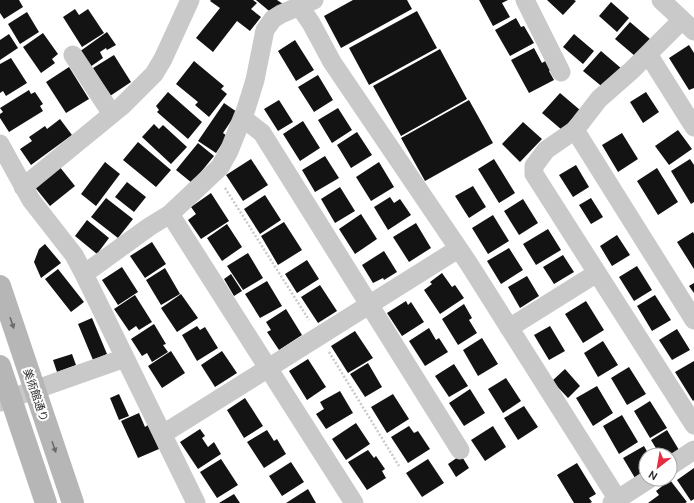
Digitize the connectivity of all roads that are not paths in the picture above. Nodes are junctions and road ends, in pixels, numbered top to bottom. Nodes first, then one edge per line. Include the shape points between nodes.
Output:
1 (190, 0) edge
2 (525, 0) edge
3 (661, 0) edge
4 (307, 3) edge
5 (688, 25) edge
6 (648, 54) junction
7 (73, 56) dead end
8 (561, 72) dead end
9 (112, 114) junction
10 (242, 120) junction
11 (694, 127) edge
12 (574, 130) junction
13 (0, 144) edge
14 (23, 186) junction
15 (170, 214) junction
16 (458, 249) junction
17 (597, 273) junction
18 (84, 274) junction
19 (0, 286) edge
20 (369, 305) junction
21 (694, 320) edge
22 (509, 328) junction
23 (125, 358) junction
24 (0, 366) edge
25 (268, 368) junction
26 (35, 390) junction
27 (5, 400) edge
28 (694, 425) edge
29 (164, 434) junction
30 (460, 450) dead end
31 (694, 450) edge
32 (678, 461) edge
33 (638, 487) edge
34 (617, 502) edge
35 (46, 503) edge
36 (73, 503) edge
37 (196, 503) edge
38 (354, 503) edge

1 - 9 street via 157,70
2 - 8 street
3 - 5 street
4 - 10 street via 273,19 265,30 255,80
4 - 16 street via 311,23 332,62
5 - 6 street
6 - 11 street
6 - 12 street via 599,100
7 - 9 street
9 - 14 street
10 - 15 street via 220,167
10 - 20 street via 262,133
12 - 17 street via 546,150 534,166 534,174
12 - 21 street
13 - 14 street
14 - 18 street via 30,200 74,255
15 - 18 street
15 - 25 street
16 - 20 street
16 - 22 street
17 - 22 street
17 - 28 street
18 - 23 street
19 -> 26 street, 美術館通り
20 - 25 street
20 - 30 street
22 - 34 street
23 - 26 street
23 - 29 street
24 - 27 street
25 - 29 street
25 - 38 street
26 - 27 street
26 -> 36 street, 美術館通り
27 - 35 street
29 - 37 street
31 - 32 street
33 - 34 street

